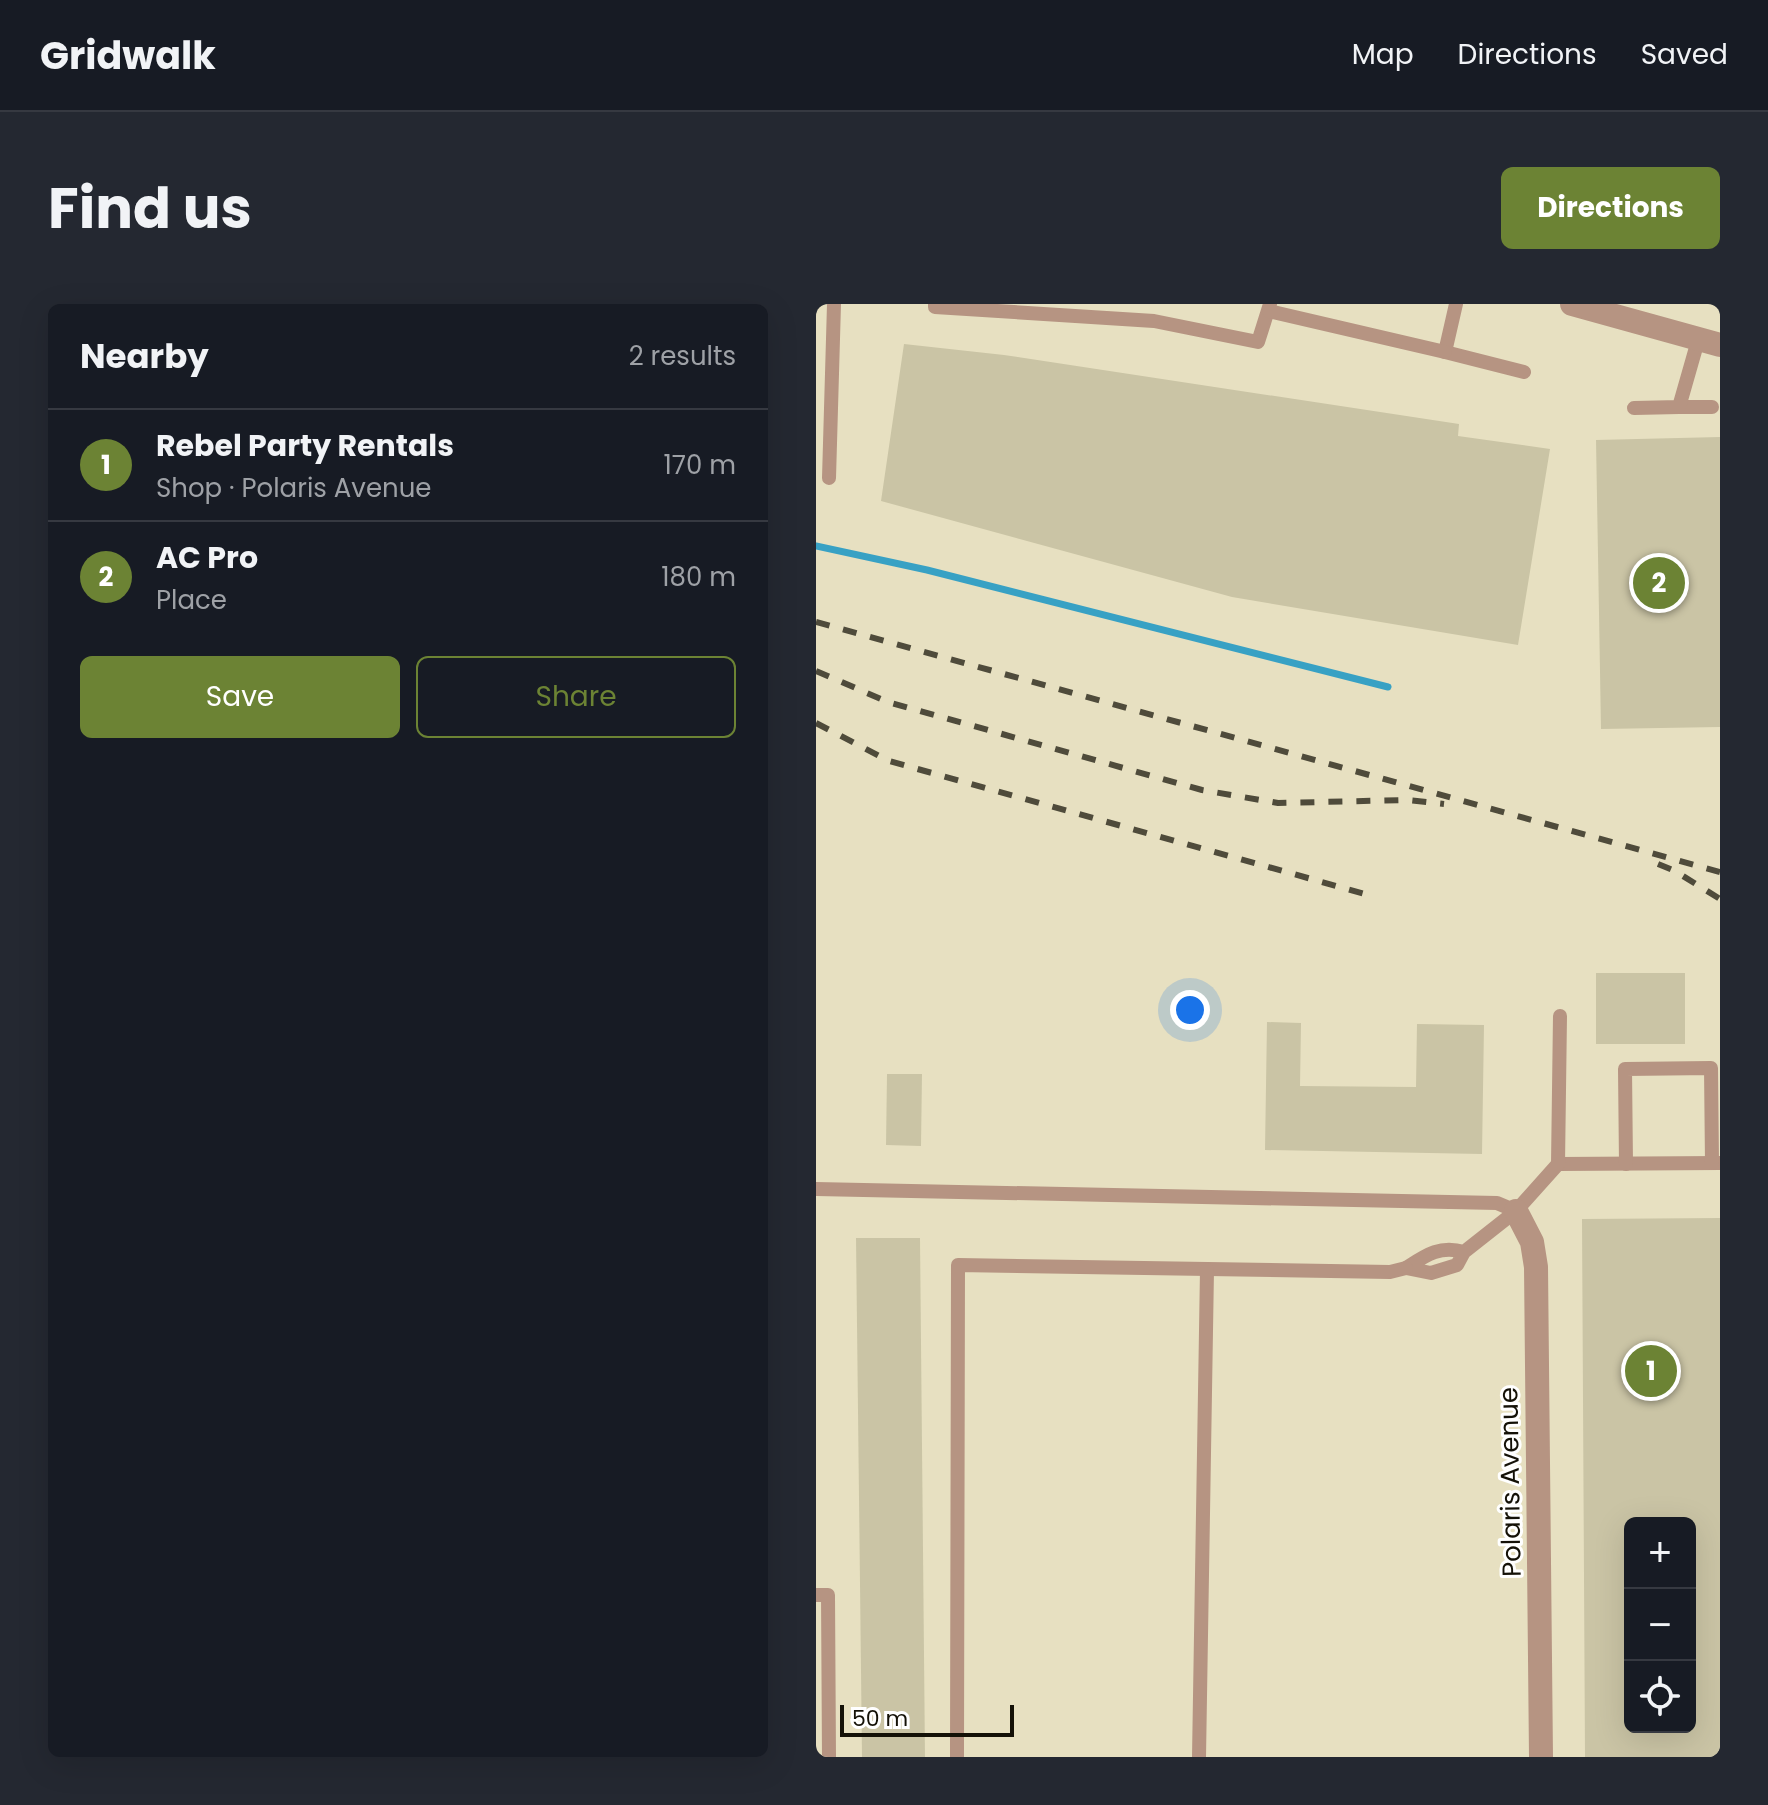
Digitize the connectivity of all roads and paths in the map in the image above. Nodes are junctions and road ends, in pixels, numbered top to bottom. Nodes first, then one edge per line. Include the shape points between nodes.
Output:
1 (834, 304) edge
2 (935, 304) edge
3 (1456, 304) edge
4 (1572, 304) edge
5 (1270, 307) edge
6 (1709, 341) edge
7 (1445, 352) junction
8 (1524, 372) dead end
9 (1679, 407) junction
10 (1712, 407) dead end
11 (1634, 408) dead end
12 (829, 478) dead end
13 (1560, 1016) dead end
14 (1716, 1163) edge
15 (1558, 1164) junction
16 (1626, 1164) junction
17 (816, 1189) edge
18 (1516, 1211) junction
19 (1207, 1270) junction
20 (816, 1595) edge
21 (822, 1725) edge
22 (829, 1757) edge
23 (957, 1757) edge
24 (1199, 1757) edge
25 (1541, 1757) edge

1 - 12 lane
2 - 5 lane via 1154,321 1258,342
3 - 7 lane
4 - 6 street
5 - 7 lane
6 - 9 lane
7 - 8 lane
9 - 10 lane
9 - 11 lane
13 - 15 lane
14 - 16 lane
14 - 16 lane via 1711,1068 1625,1069
15 - 16 lane
15 - 18 lane
17 - 18 lane via 1497,1203
18 - 19 lane via 1464,1252 1451,1248 1390,1272
18 - 25 street, Polaris Avenue via 1532,1242 1536,1267
19 - 23 lane via 958,1265
19 - 24 lane
20 - 21 lane via 828,1595
21 - 22 lane

